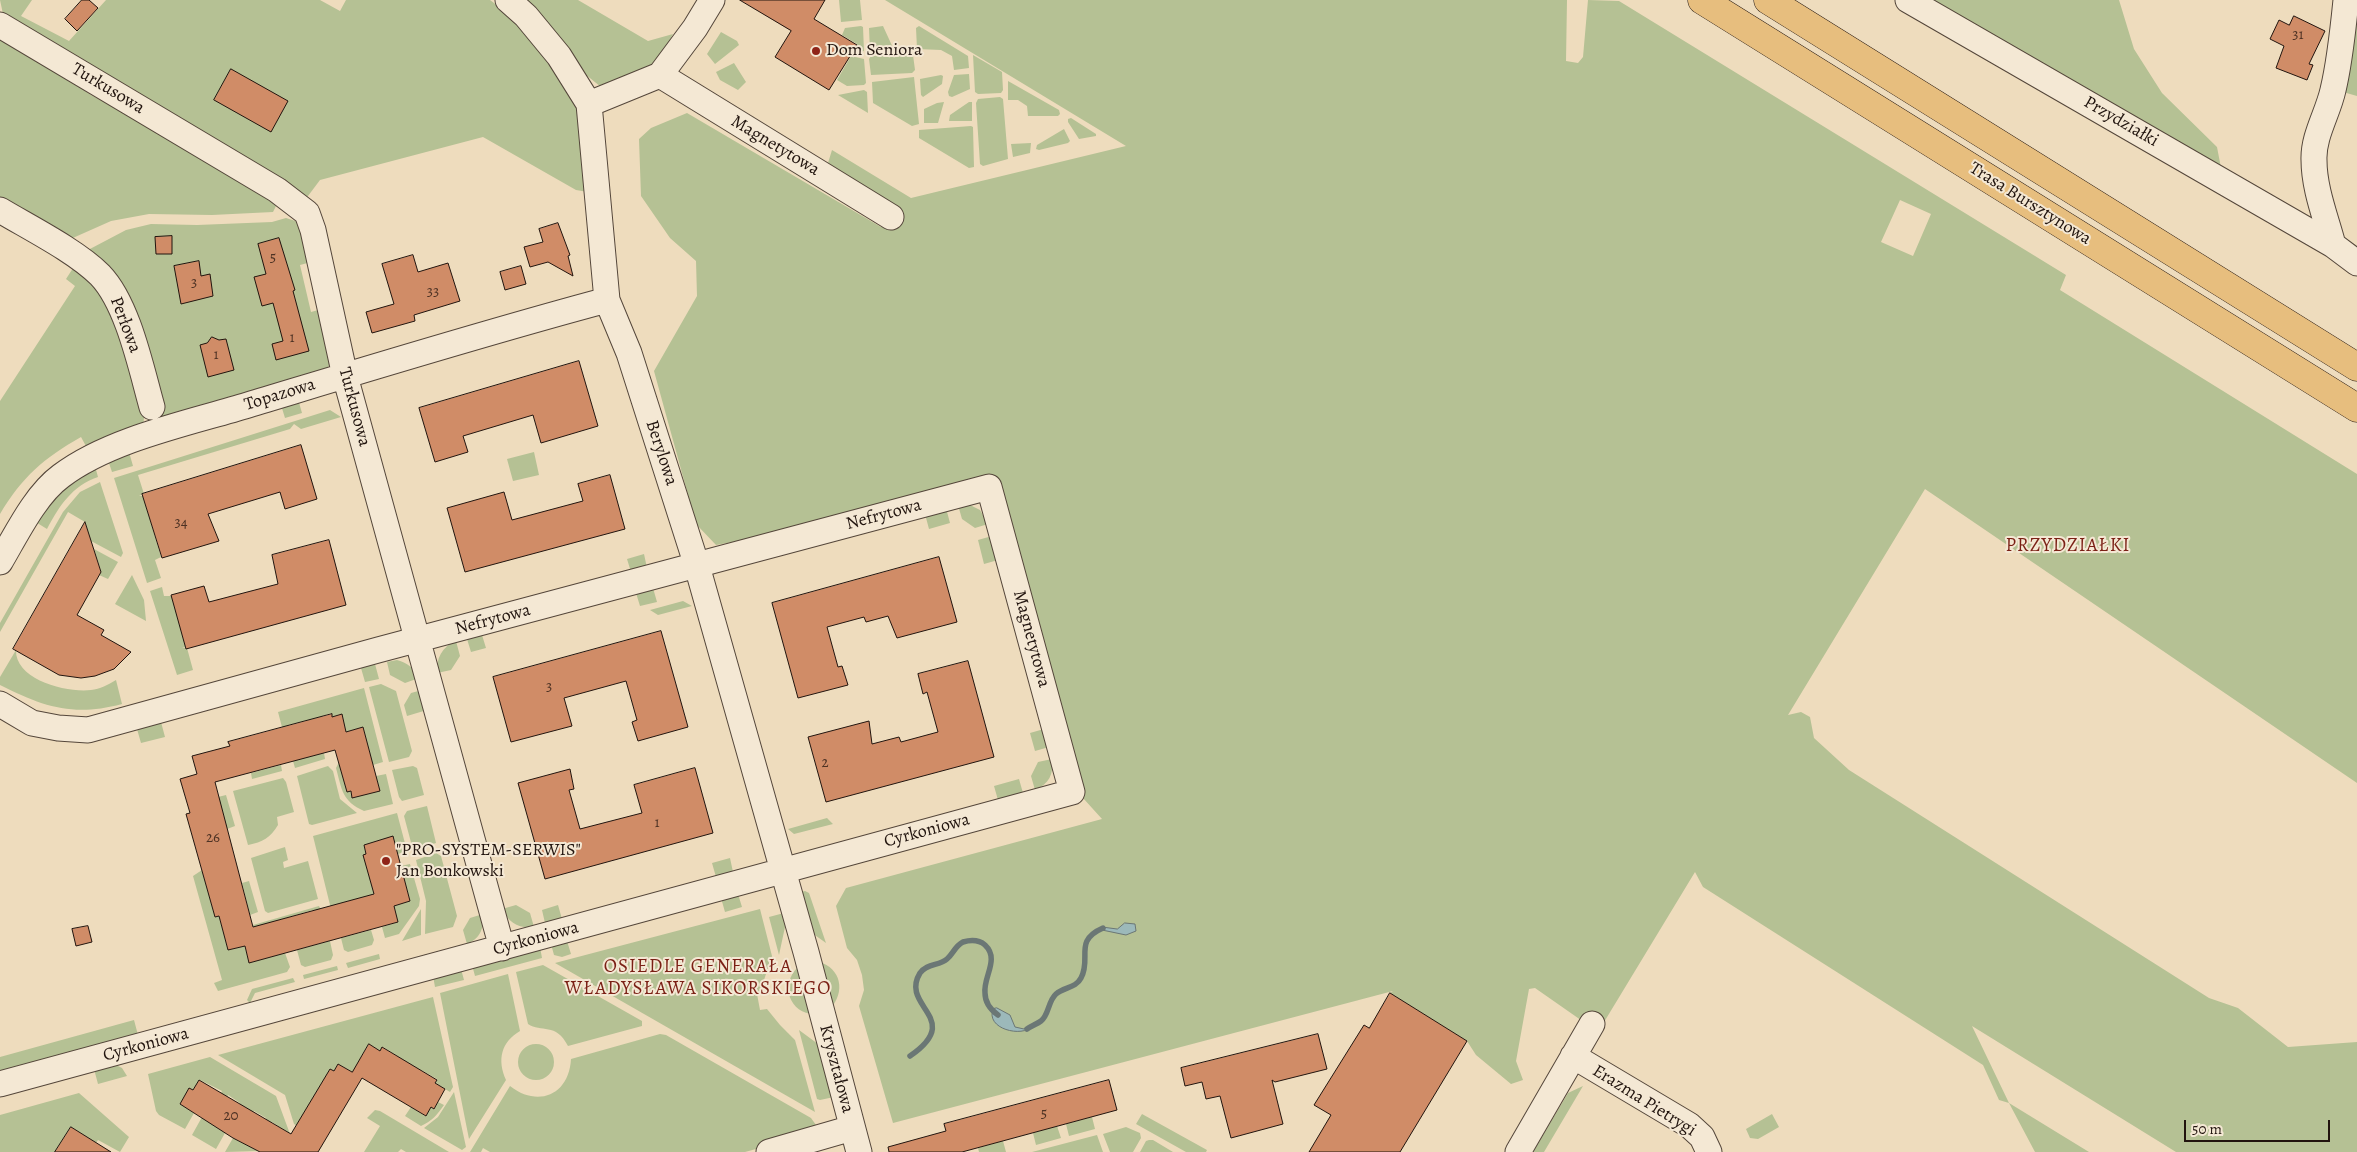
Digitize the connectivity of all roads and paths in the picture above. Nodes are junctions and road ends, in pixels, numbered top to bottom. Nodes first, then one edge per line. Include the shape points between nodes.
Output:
1 (508, 0) edge
2 (712, 0) edge
3 (1702, 0) edge
4 (1768, 0) edge
5 (1908, 0) edge
6 (2346, 0) edge
7 (0, 25) edge
8 (660, 76) junction
9 (589, 104) junction
10 (0, 210) edge
11 (891, 217) dead end
12 (2333, 245) junction
13 (2357, 262) edge
14 (608, 300) junction
15 (2357, 367) edge
16 (345, 376) junction
17 (152, 407) dead end
18 (2357, 408) edge
19 (988, 487) joint
20 (0, 562) edge
21 (697, 566) junction
22 (417, 640) junction
23 (0, 704) edge
24 (1072, 792) joint
25 (782, 871) junction
26 (502, 948) junction
27 (1592, 1024) dead end
28 (1573, 1056) junction
29 (0, 1084) edge
30 (852, 1128) junction
31 (769, 1152) edge
32 (858, 1152) edge
33 (1518, 1152) edge
34 (1709, 1152) edge

1 - 9 street via 526,16 559,56
2 - 8 street
3 - 18 main road, Trasa Bursztynowa
4 - 15 main road, Trasa Bursztynowa
5 - 12 street, Przydziałki
6 - 12 street via 2333,92 2313,159
7 - 16 street, Turkusowa via 277,190 307,213
8 - 9 street
8 - 11 street, Magnetytowa
9 - 14 street, Berylowa
10 - 17 street, Perłowa via 82,261 105,282 115,296 136,350
12 - 13 street, Przydziałki
14 - 16 street, Topazowa
14 - 21 street, Berylowa via 629,353
16 - 20 street, Topazowa via 114,447 74,467 47,489
16 - 22 street, Turkusowa
19 - 21 street, Nefrytowa
19 - 24 street, Magnetytowa
21 - 22 street, Nefrytowa
21 - 25 street, Berylowa
22 - 23 street, Nefrytowa via 88,730 32,722
22 - 26 street, Turkusowa
24 - 25 street, Cyrkoniowa
25 - 26 street, Cyrkoniowa
25 - 30 street, Kryształowa
26 - 29 street, Cyrkoniowa
27 - 28 street
28 - 33 street
28 - 34 street, Erazma Pietrygi via 1689,1125 1702,1137
30 - 31 street
30 - 32 street, Kryształowa

